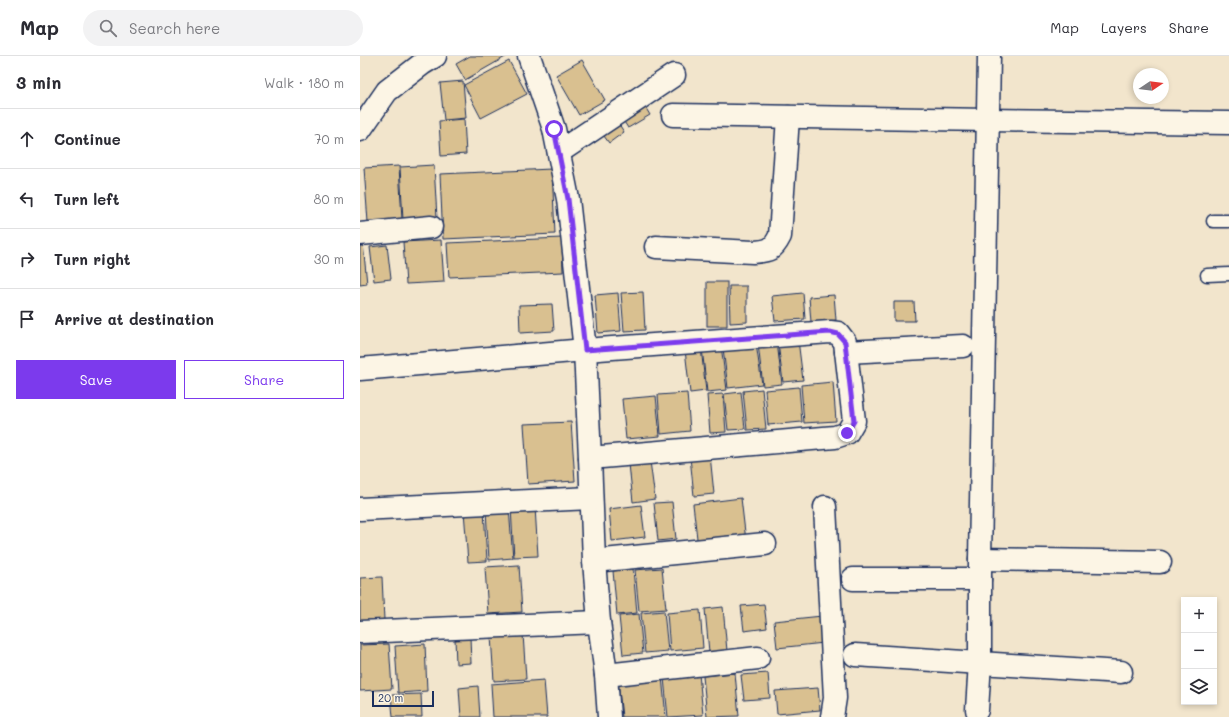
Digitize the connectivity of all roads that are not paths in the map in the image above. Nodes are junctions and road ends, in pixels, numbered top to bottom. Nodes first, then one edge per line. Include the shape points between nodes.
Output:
1 (529, 56) edge
2 (990, 56) edge
3 (425, 59) edge
4 (674, 75) dead end
5 (673, 115) dead end
6 (788, 117) junction
7 (988, 120) junction
8 (1229, 122) edge
9 (360, 130) edge
10 (559, 152) junction
11 (1213, 221) dead end
12 (1229, 221) edge
13 (430, 227) dead end
14 (360, 234) edge
15 (656, 247) dead end
16 (1229, 274) edge
17 (1207, 275) dead end
18 (963, 346) dead end
19 (585, 350) junction
20 (846, 352) junction
21 (360, 369) edge
22 (590, 458) junction
23 (591, 498) junction
24 (825, 507) dead end
25 (360, 509) edge
26 (765, 544) dead end
27 (594, 561) junction
28 (1160, 562) dead end
29 (980, 569) junction
30 (853, 579) dead end
31 (599, 622) junction
32 (360, 632) edge
33 (855, 655) dead end
34 (758, 658) dead end
35 (980, 662) junction
36 (1121, 672) dead end
37 (606, 675) junction
38 (977, 710) dead end
39 (609, 717) edge
40 (832, 717) edge

1 - 10 street via 554,129
2 - 7 street
3 - 9 street via 387,91
4 - 10 street
5 - 6 street
6 - 7 street
6 - 15 street via 780,236 775,246 765,252
7 - 8 street
7 - 29 street
10 - 19 street via 568,199
11 - 12 lane
13 - 14 street
16 - 17 lane
18 - 20 street
19 - 20 street via 830,332 838,334 845,342
19 - 21 street
19 - 22 street
20 - 22 street via 854,421 847,433 835,437
22 - 23 street
23 - 25 street
23 - 27 street
24 - 40 street via 835,698
26 - 27 street
27 - 31 street
28 - 29 street
29 - 30 street
29 - 35 street
31 - 32 street
31 - 37 street
33 - 35 street
34 - 37 street
35 - 36 street
35 - 38 street
37 - 39 street

